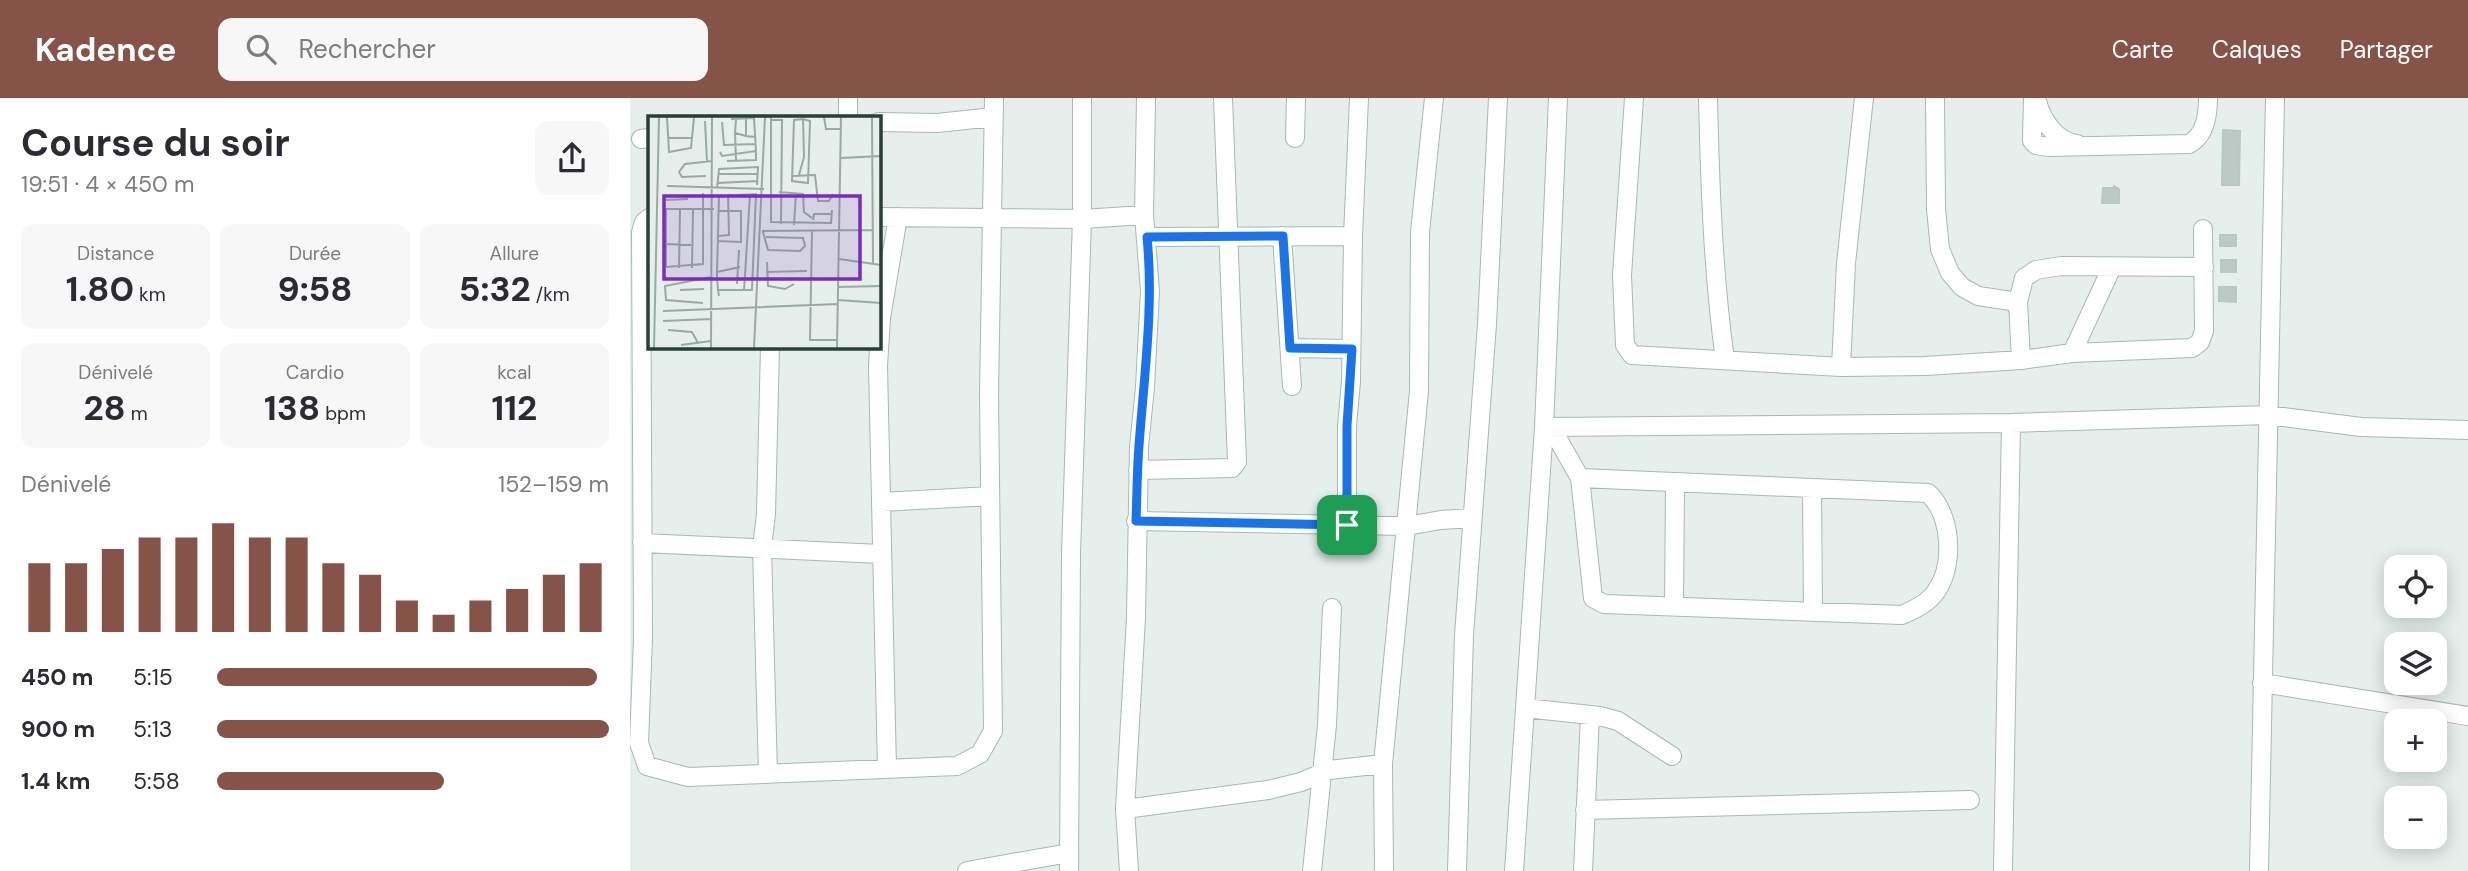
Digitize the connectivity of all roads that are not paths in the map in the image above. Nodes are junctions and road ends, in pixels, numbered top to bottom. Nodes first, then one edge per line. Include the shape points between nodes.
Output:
1 (848, 98) edge
2 (994, 98) edge
3 (1082, 98) edge
4 (1146, 98) edge
5 (1223, 98) edge
6 (1296, 98) edge
7 (1359, 98) edge
8 (1434, 98) edge
9 (1498, 98) edge
10 (1558, 98) edge
11 (1634, 98) edge
12 (1708, 98) edge
13 (1864, 98) edge
14 (1935, 98) edge
15 (2035, 98) edge
16 (2207, 98) edge
17 (2275, 98) edge
18 (848, 116) edge
19 (993, 117) junction
20 (880, 122) edge
21 (1295, 138) dead end
22 (1144, 215) junction
23 (880, 217) edge
24 (898, 217) junction
25 (992, 218) junction
26 (648, 219) edge
27 (1082, 219) junction
28 (2203, 229) dead end
29 (1229, 236) junction
30 (1283, 236) junction
31 (1353, 236) junction
32 (1147, 237) junction
33 (2112, 267) junction
34 (2204, 267) junction
35 (2018, 302) junction
36 (880, 334) edge
37 (770, 348) edge
38 (879, 348) edge
39 (1290, 348) junction
40 (1352, 349) junction
41 (2072, 352) junction
42 (1725, 360) junction
43 (2021, 360) junction
44 (1841, 366) junction
45 (1292, 386) dead end
46 (2267, 415) junction
47 (2011, 423) junction
48 (1547, 427) junction
49 (2468, 430) edge
50 (1138, 470) junction
51 (1580, 478) junction
52 (1675, 483) junction
53 (1812, 488) junction
54 (990, 496) junction
55 (881, 502) junction
56 (1472, 518) junction
57 (1136, 521) junction
58 (1347, 525) junction
59 (1407, 526) junction
60 (642, 543) junction
61 (762, 548) junction
62 (881, 554) junction
63 (1674, 606) junction
64 (1332, 608) dead end
65 (1813, 612) junction
66 (2262, 683) junction
67 (1525, 708) junction
68 (1590, 715) junction
69 (2468, 716) edge
70 (1672, 756) dead end
71 (1383, 764) junction
72 (887, 769) junction
73 (1321, 773) junction
74 (768, 774) junction
75 (1970, 800) dead end
76 (1125, 809) junction
77 (1586, 810) junction
78 (1069, 862) edge
79 (967, 871) edge
80 (1129, 871) edge
81 (1312, 871) edge
82 (1384, 871) edge
83 (1457, 871) edge
84 (1514, 871) edge
85 (1583, 871) edge
86 (2003, 871) edge
87 (2259, 871) edge

1 - 18 street
2 - 19 street
3 - 27 street
4 - 22 street
5 - 29 street
6 - 21 street
7 - 31 street
8 - 59 street via 1420,232 1419,391
9 - 56 street
10 - 48 street
11 - 42 street via 1622,275 1625,345 1632,355
12 - 42 street via 1717,304
13 - 44 street via 1846,263
14 - 35 street via 1936,209 1940,249 1950,274 1978,296
15 - 16 street via 2041,116 2069,144 2163,150 2188,136
17 - 46 street
19 - 20 street via 937,123
19 - 25 street
22 - 27 street
22 - 32 street
23 - 24 street
24 - 25 street
24 - 36 street
25 - 27 street
25 - 54 street
26 - 60 street via 641,232
27 - 78 street via 1071,554
28 - 34 street
29 - 30 street
29 - 32 street
29 - 50 street via 1237,462 1232,467
30 - 31 street
30 - 39 street
31 - 40 street
32 - 50 street via 1150,291
33 - 34 street
33 - 35 street via 2036,270 2024,278
33 - 41 street
34 - 41 street via 2204,331 2192,348
35 - 43 street
37 - 61 street
38 - 55 street
39 - 40 street
39 - 45 street
40 - 58 street
41 - 43 street
42 - 44 street
43 - 44 street
46 - 47 street
46 - 49 street via 2361,428
46 - 66 street
47 - 48 street
47 - 86 street
48 - 51 street
48 - 67 street
50 - 57 street
51 - 52 street
51 - 63 street via 1593,598 1604,604
52 - 53 street
52 - 63 street
53 - 65 street
53 - 65 street via 1928,493 1944,519 1949,549 1938,590 1922,606 1902,615
54 - 55 street
54 - 72 street via 993,732 980,754 957,766
55 - 62 street
56 - 59 street
56 - 83 street
57 - 58 street
57 - 76 street via 1136,618
58 - 59 street
59 - 71 street
60 - 61 street
60 - 74 street via 639,743 648,766 688,777
61 - 62 street
61 - 74 street
62 - 72 street
63 - 65 street
64 - 73 street
66 - 69 street
66 - 87 street
67 - 68 street
67 - 84 street
68 - 70 street via 1618,721
68 - 77 street
71 - 73 street
71 - 82 street
72 - 74 street
73 - 76 street via 1268,790
73 - 81 street
75 - 77 street
76 - 80 street
77 - 85 street
78 - 79 street

